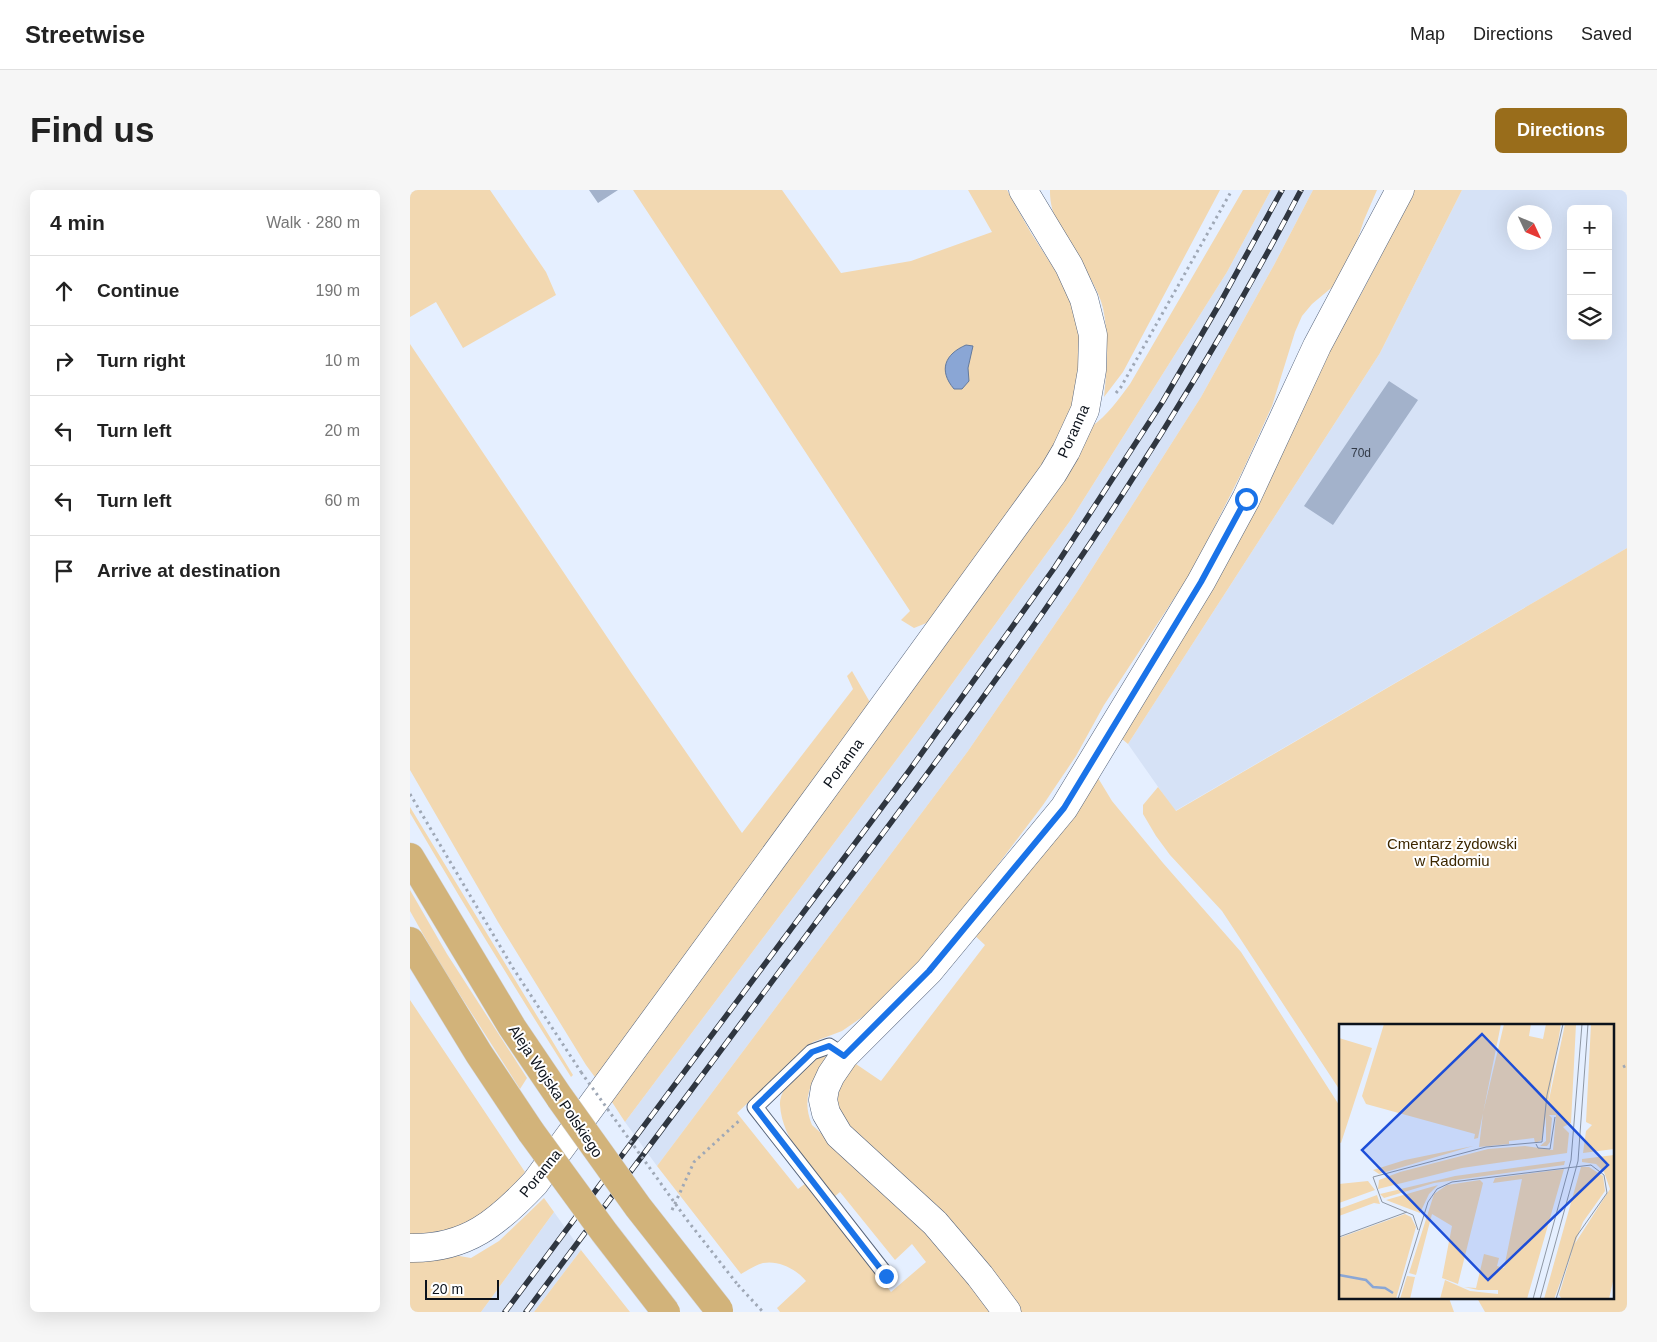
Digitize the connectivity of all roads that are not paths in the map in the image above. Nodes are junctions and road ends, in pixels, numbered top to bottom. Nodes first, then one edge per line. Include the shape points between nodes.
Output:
1 (1400, 190) edge
2 (1025, 192) edge
3 (410, 857) edge
4 (410, 941) edge
5 (844, 1056) junction
6 (410, 1248) edge
7 (886, 1276) dead end
8 (720, 1311) edge
9 (666, 1312) edge
10 (1007, 1312) edge

1 - 5 street via 1317,346 1246,499 1201,582 1064,808 929,971
2 - 6 street, Poranna via 1069,266 1084,299 1093,335 1092,370 1085,410 1066,451 841,765 534,1183 488,1227 441,1246
3 - 8 main road, Aleja Wojska Polskiego, bridge via 512,1027 560,1098 633,1200
4 - 9 main road, bridge via 531,1132
5 - 7 lane via 829,1046 812,1052 755,1107
5 - 10 street via 825,1088 823,1100 831,1124 935,1223

